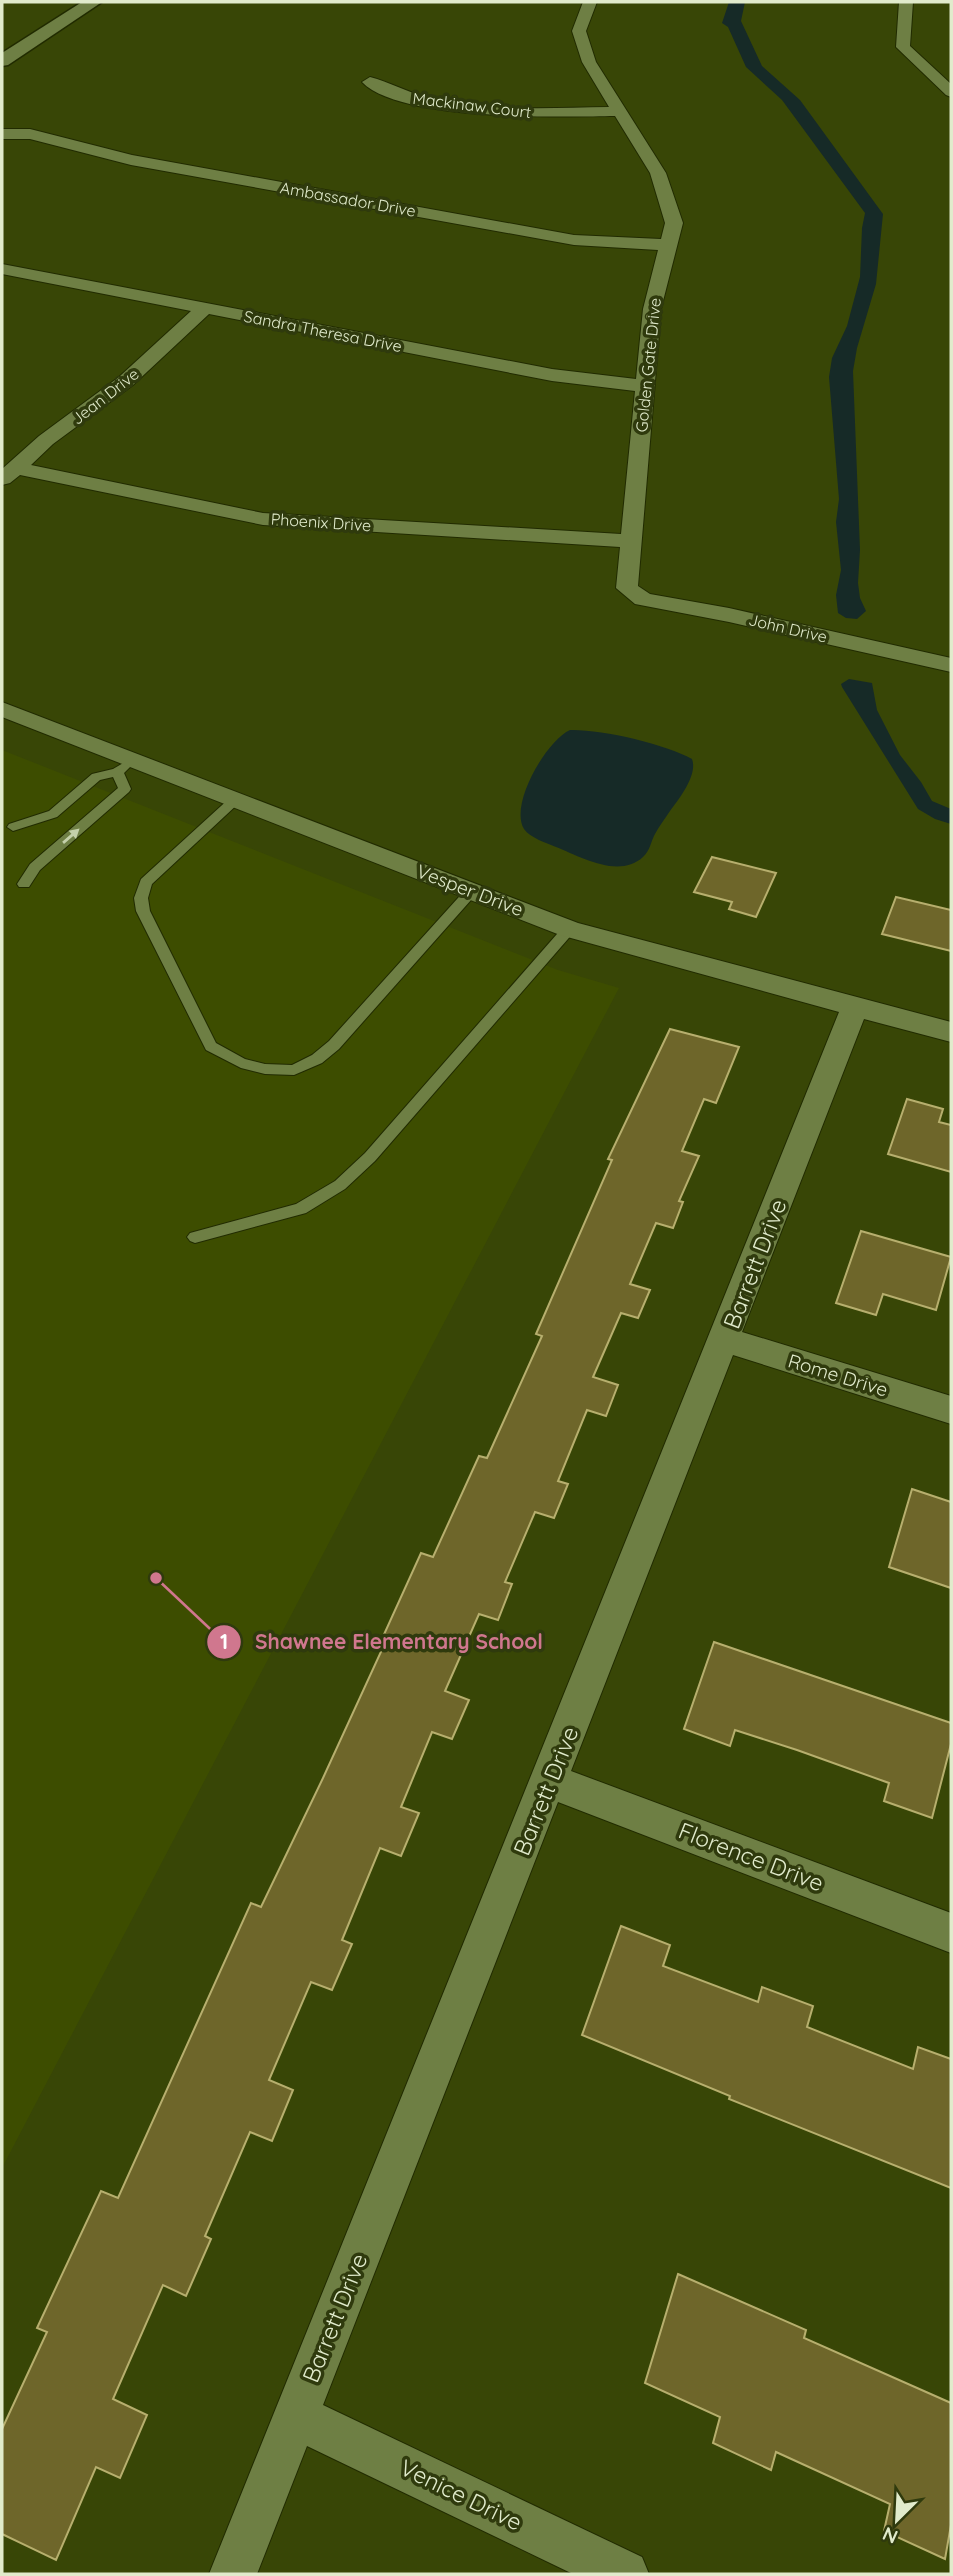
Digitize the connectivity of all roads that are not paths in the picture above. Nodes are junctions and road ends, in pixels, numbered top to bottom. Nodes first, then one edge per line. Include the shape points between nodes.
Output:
1 (93, 2) edge
2 (590, 2) edge
3 (906, 2) edge
4 (2, 61) edge
5 (951, 66) edge
6 (923, 68) junction
7 (370, 82) dead end
8 (951, 92) edge
9 (619, 111) junction
10 (9, 118) dead end
11 (2, 134) edge
12 (30, 134) junction
13 (668, 245) junction
14 (2, 269) edge
15 (205, 308) junction
16 (645, 386) junction
17 (9, 474) edge
18 (631, 541) junction
19 (627, 588) joint
20 (951, 666) edge
21 (2, 709) edge
22 (125, 766) junction
23 (236, 799) junction
24 (13, 827) dead end
25 (24, 884) dead end
26 (472, 891) junction
27 (569, 929) junction
28 (855, 1007) junction
29 (951, 1032) edge
30 (195, 1237) dead end
31 (725, 1340) junction
32 (951, 1410) edge
33 (550, 1781) junction
34 (951, 1933) edge
35 (296, 2416) junction
36 (233, 2574) edge
37 (625, 2574) edge

1 - 4 street
2 - 9 street, Golden Gate Drive via 579,31 589,62
3 - 6 street via 902,47
5 - 6 street
6 - 8 street
7 - 9 street, Mackinaw Court via 410,97 498,111
9 - 13 street, Golden Gate Drive via 657,173 674,223
10 - 12 street, Ambassador Drive
11 - 12 street, Ambassador Drive
12 - 13 street, Ambassador Drive via 131,160 573,240
13 - 16 street, Golden Gate Drive via 652,309
14 - 15 street, Sandra Theresa Drive
15 - 16 street, Sandra Theresa Drive via 552,375
15 - 17 street, Jean Drive via 126,382 46,440
16 - 18 street, Golden Gate Drive
17 - 18 street, Phoenix Drive via 263,519
18 - 19 street, Golden Gate Drive
19 - 20 street, John Drive via 643,599
21 - 22 street, Vesper Drive
22 - 23 street, Vesper Drive
22 - 24 lane via 96,777 53,814
25 -> 22 lane via 35,867 125,789
23 - 26 street, Vesper Drive
23 - 26 lane via 146,881 141,898 143,911 211,1046 241,1063 294,1070 317,1059
26 - 27 street, Vesper Drive
27 - 28 street, Vesper Drive
27 - 30 lane via 370,1157 340,1185 301,1209
28 - 29 street, Vesper Drive
28 - 31 street, Barrett Drive
31 - 32 street, Rome Drive
31 - 33 street, Barrett Drive
33 - 34 street, Florence Drive
33 - 35 street, Barrett Drive
35 - 36 street, Barrett Drive
35 - 37 street, Venice Drive

